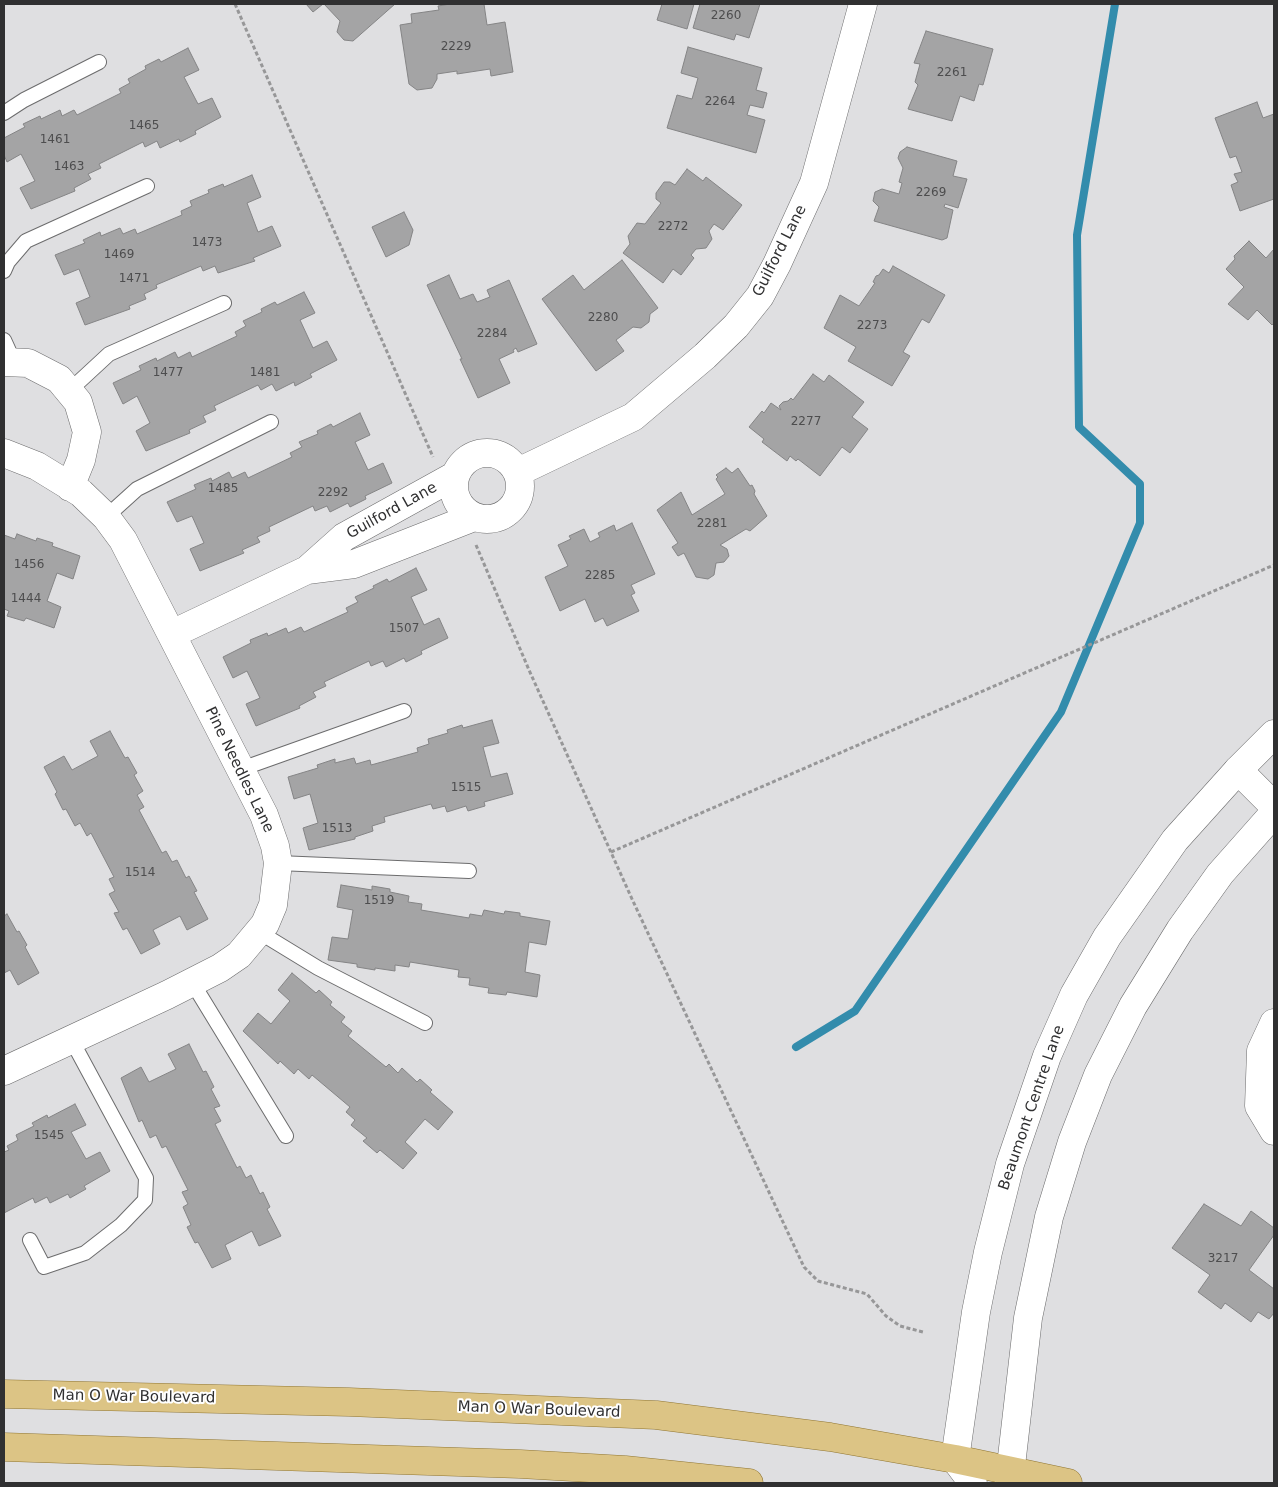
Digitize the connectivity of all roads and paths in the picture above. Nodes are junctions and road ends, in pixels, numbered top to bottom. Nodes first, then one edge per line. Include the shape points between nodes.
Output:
1 (235, 4) edge
2 (863, 4) edge
3 (99, 62) dead end
4 (4, 113) edge
5 (147, 186) dead end
6 (4, 271) edge
7 (224, 303) dead end
8 (7, 355) edge
9 (69, 391) junction
10 (271, 422) dead end
11 (4, 453) edge
12 (445, 468) junction
13 (518, 472) junction
14 (70, 487) junction
15 (106, 517) junction
16 (474, 517) junction
17 (476, 545) dead end
18 (1274, 565) edge
19 (307, 570) junction
20 (172, 634) junction
21 (404, 711) dead end
22 (1271, 745) edge
23 (241, 769) junction
24 (1238, 770) junction
25 (1274, 806) edge
26 (1274, 813) edge
27 (611, 852) junction
28 (278, 863) junction
29 (469, 871) dead end
30 (259, 932) junction
31 (192, 982) junction
32 (425, 1023) dead end
33 (1274, 1023) edge
34 (71, 1039) junction
35 (4, 1071) edge
36 (1274, 1131) edge
37 (286, 1136) dead end
38 (30, 1240) dead end
39 (923, 1332) dead end
40 (4, 1394) edge
41 (4, 1447) edge
42 (955, 1458) junction
43 (1010, 1477) edge
44 (749, 1483) edge
45 (973, 1483) edge
46 (1068, 1483) edge

1 - 12 path
2 - 13 street, Guilford Lane via 814,183 760,296 736,326 705,356 633,417
3 - 4 lane
5 - 6 lane via 26,241
7 - 9 lane via 110,354
8 - 9 street via 59,379
9 - 14 street via 78,402 87,432 81,460
10 - 15 lane via 137,489
11 - 14 street, Pine Needles Lane via 37,466
12 - 13 street, Guilford Lane via 462,465 480,453 492,453 511,462
12 - 16 street, Guilford Lane via 455,495 466,512
12 - 19 street, Guilford Lane via 344,537
13 - 16 street, Guilford Lane via 520,492 511,509 494,519
14 - 15 street, Pine Needles Lane
15 - 20 street, Pine Needles Lane via 123,540
16 - 19 street, Guilford Lane via 354,564
17 - 27 path
18 - 27 path
19 - 20 street, Guilford Lane
20 - 23 street, Pine Needles Lane
21 - 23 lane
22 - 24 street, Beaumont Centre Lane
23 - 28 street, Pine Needles Lane via 264,815
24 - 25 street
24 - 42 street, Beaumont Centre Lane via 1176,840 1107,937 1074,995 1047,1056 1010,1164 988,1252
26 - 43 street via 1220,874 1180,930 1133,1006 1072,1142 1049,1217 1028,1318
27 - 39 path via 804,1267 818,1281 867,1294 886,1316 900,1326
28 - 29 lane
28 - 30 street, Pine Needles Lane via 273,904
30 - 31 street, Pine Needles Lane via 239,955
30 - 32 lane via 318,968
31 - 34 street, Pine Needles Lane
31 - 37 lane
33 - 36 street via 1261,1050 1259,1106
34 - 35 street, Pine Needles Lane
34 - 38 lane via 146,1178 145,1200 121,1225 86,1253 44,1268
40 - 42 main road, Man O War Boulevard via 349,1402 656,1415 830,1437
41 - 44 main road via 520,1464 625,1470
42 - 43 main road, Man O War Boulevard
42 - 45 street
43 - 46 main road, Man O War Boulevard

